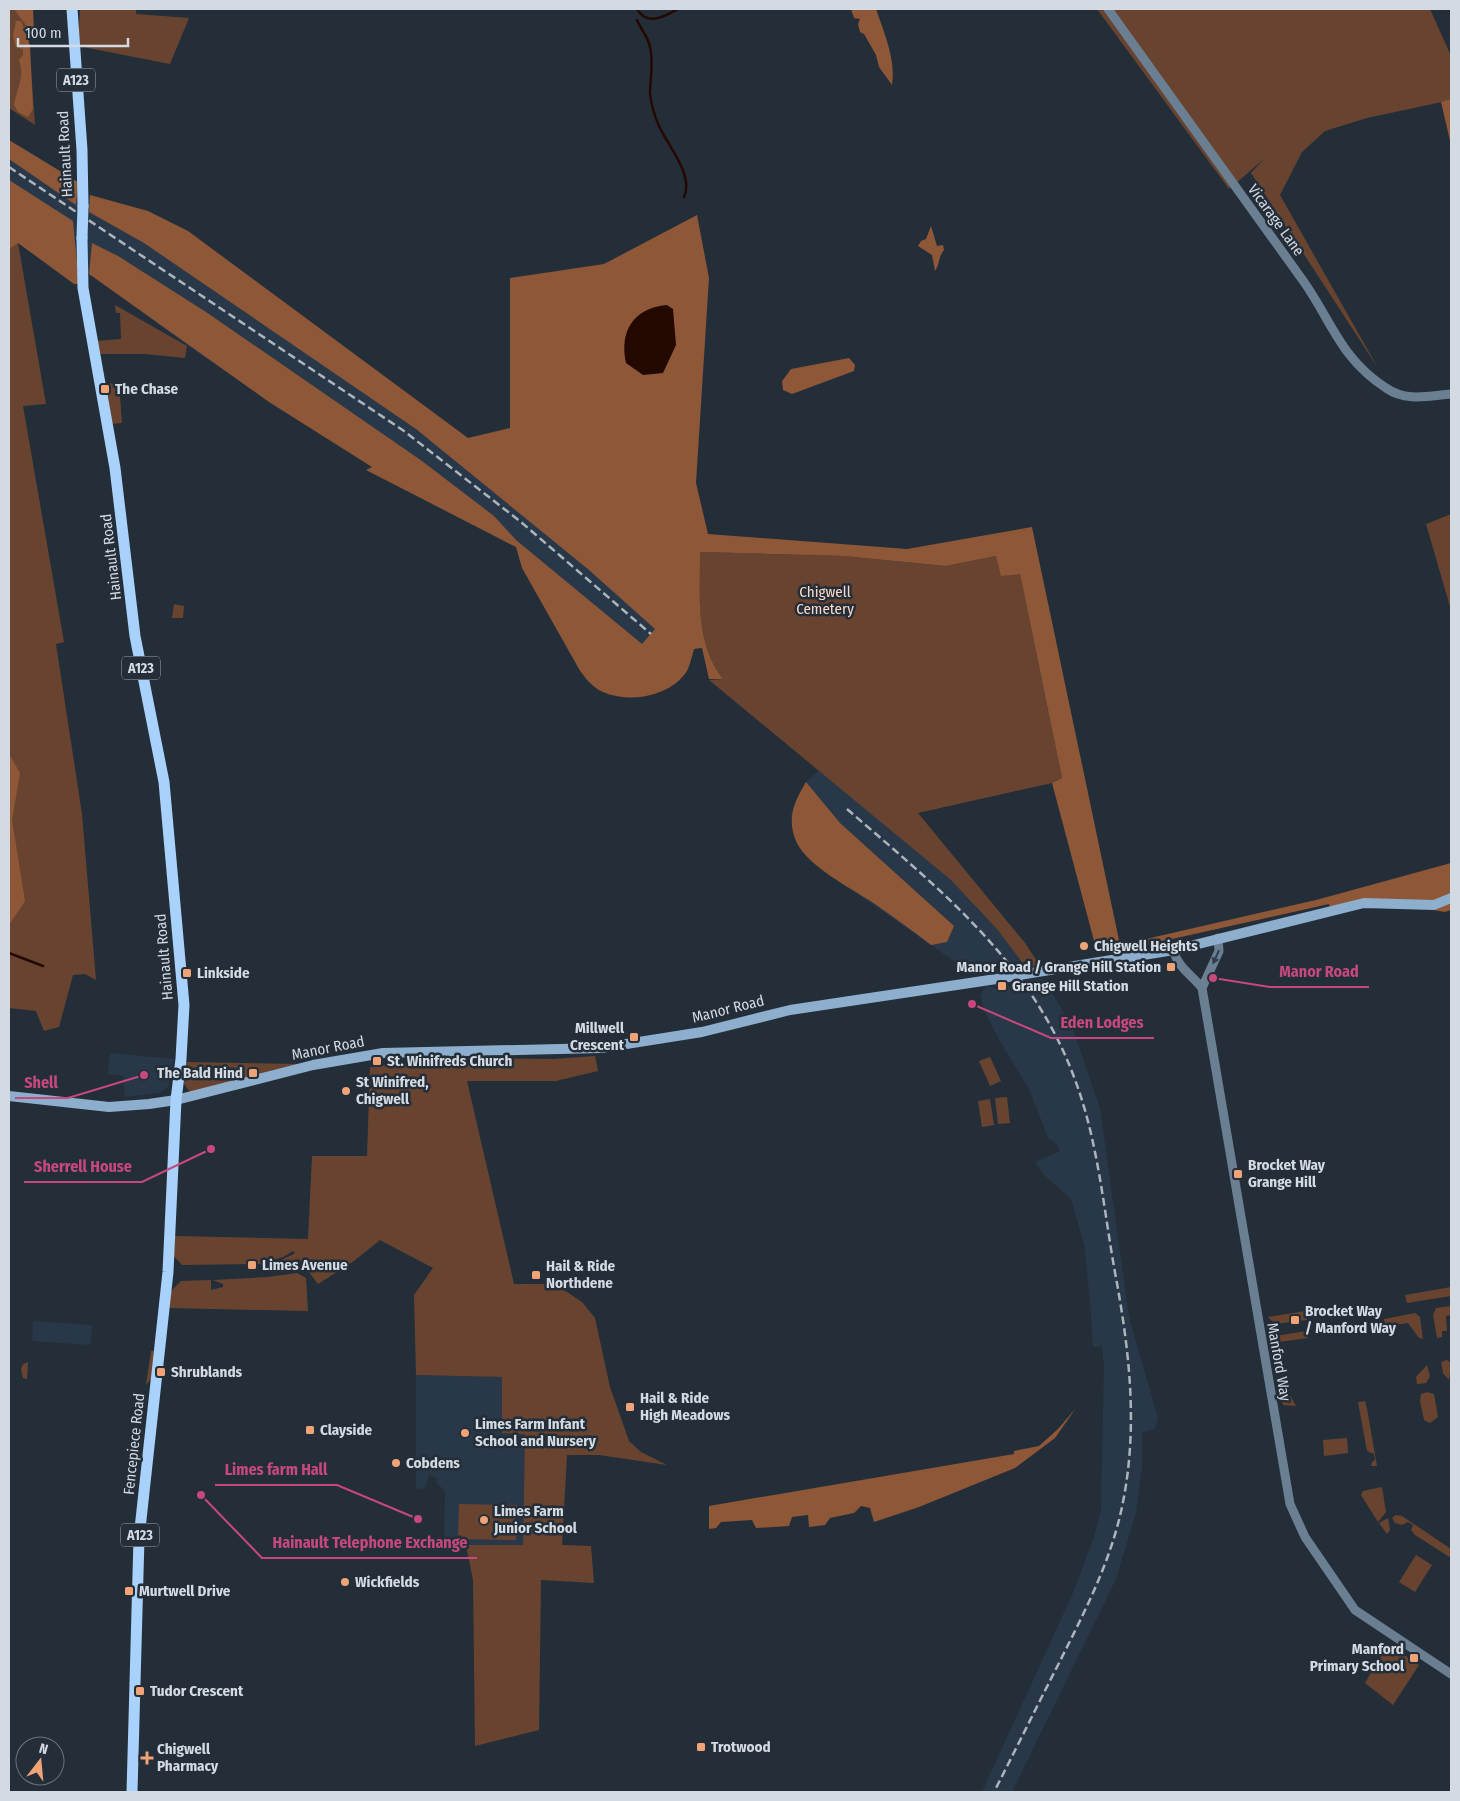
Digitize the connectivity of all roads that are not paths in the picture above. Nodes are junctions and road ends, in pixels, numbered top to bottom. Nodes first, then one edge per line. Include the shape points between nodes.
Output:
1 (72, 9) edge
2 (1108, 9) edge
3 (1451, 394) edge
4 (1451, 898) edge
5 (1218, 938) junction
6 (1174, 950) junction
7 (1202, 988) junction
8 (9, 1096) edge
9 (176, 1100) junction
10 (1451, 1674) edge
11 (132, 1792) edge

1 - 9 main road, Hainault Road / A123, bridge via 82,150 83,288 115,468 135,636 164,782 184,1005
2 - 3 street, Vicarage Lane via 1312,294 1351,359 1398,396 1413,398
4 - 5 main road, Manor Road via 1434,905 1364,903
5 - 6 main road, Manor Road
5 -> 7 street via 1219,951
6 - 7 street via 1176,961
6 - 9 main road, Manor Road, bridge via 774,1013 702,1032 601,1048 383,1054 313,1065
7 - 10 street, Manford Way via 1290,1504 1305,1537 1356,1610
8 - 9 main road, Manor Road via 109,1107
9 - 11 main road, Fencepiece Road / A123 via 168,1272 140,1538

